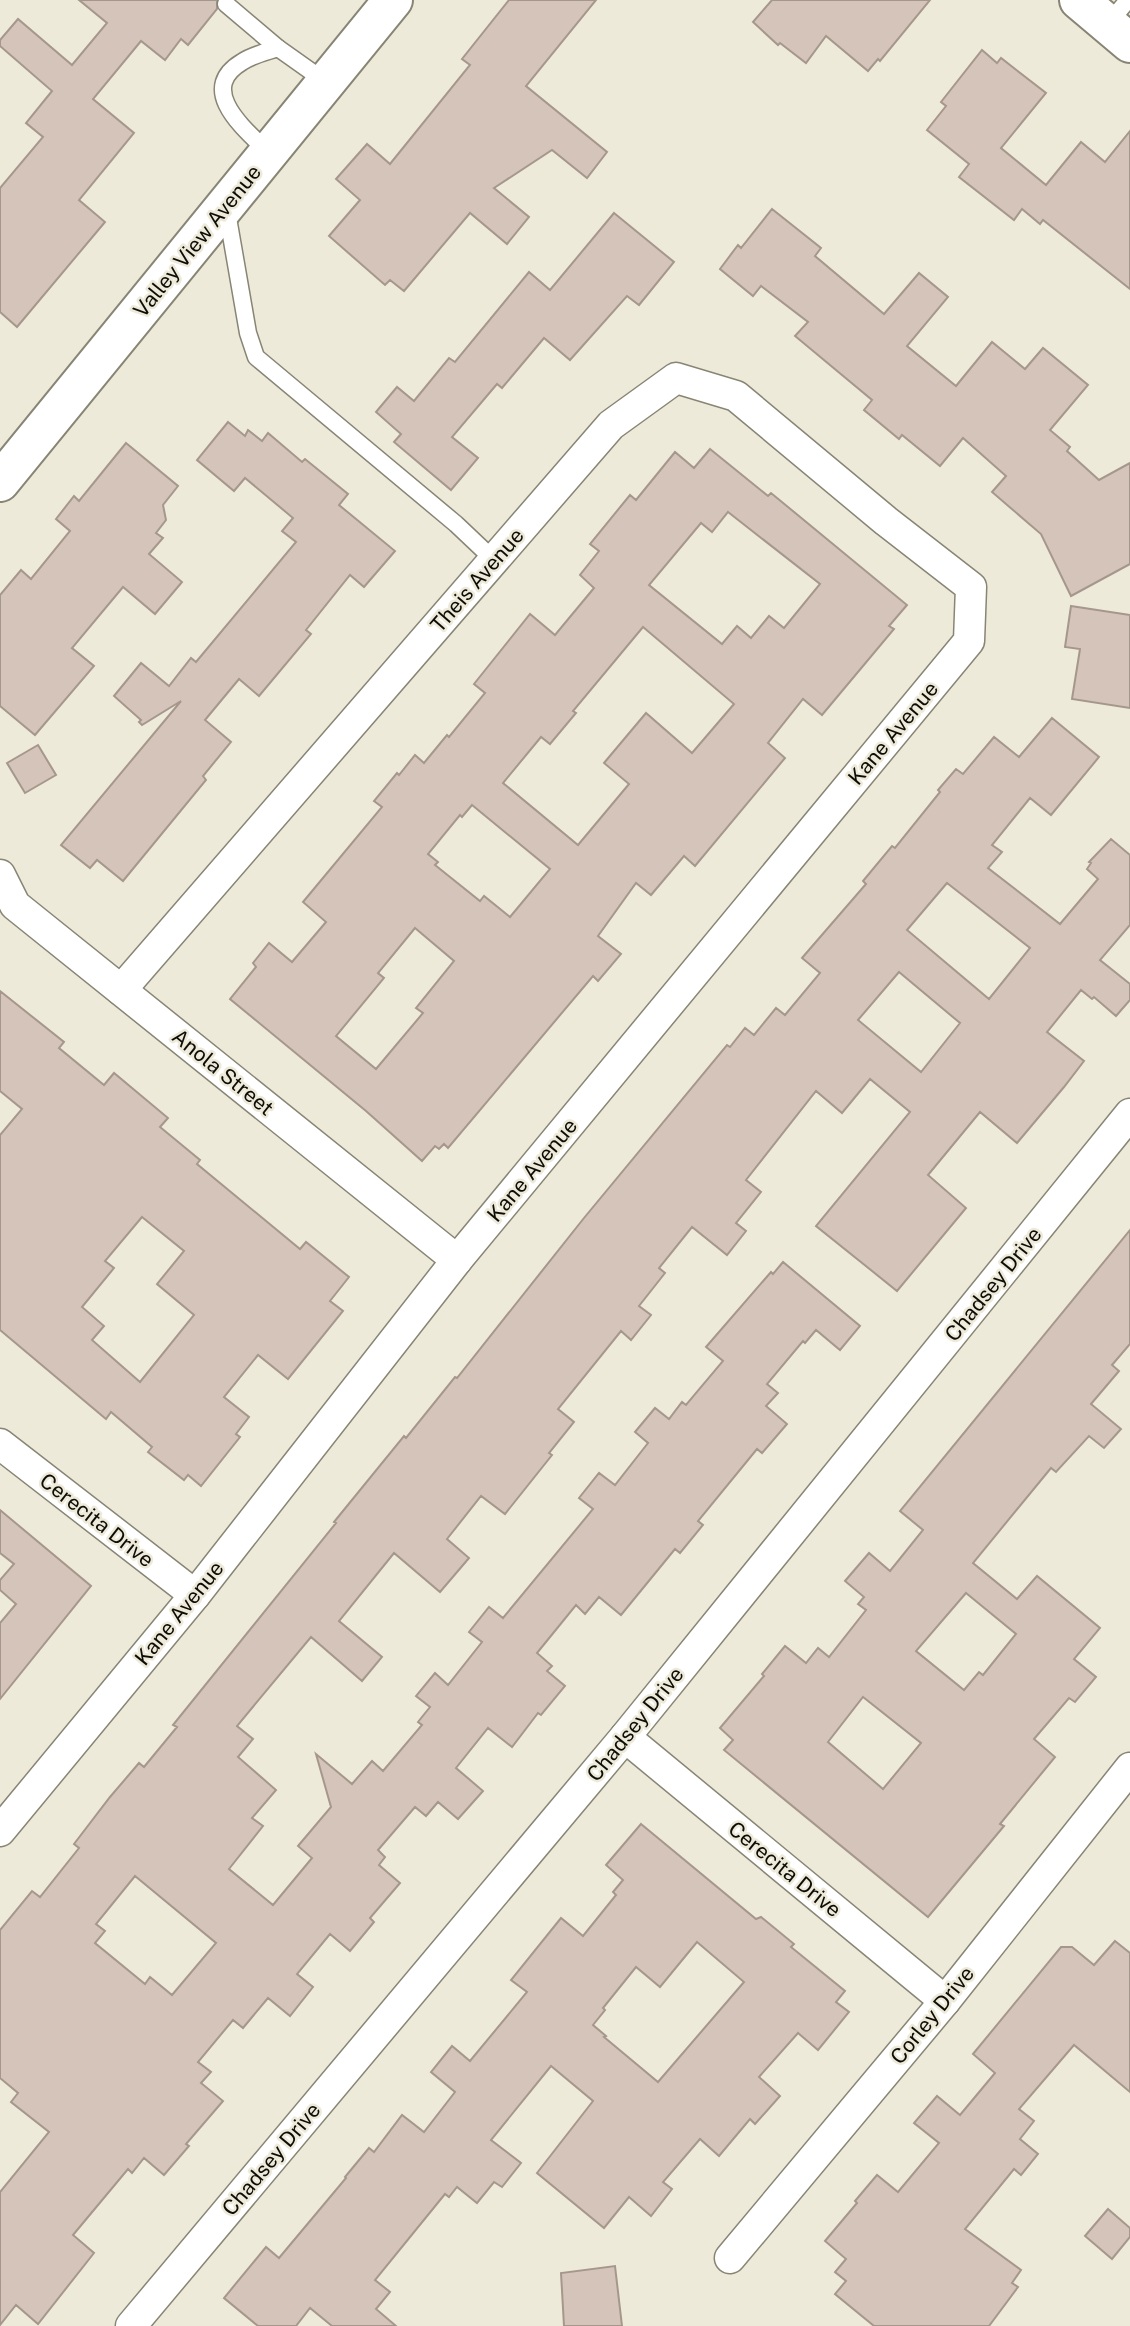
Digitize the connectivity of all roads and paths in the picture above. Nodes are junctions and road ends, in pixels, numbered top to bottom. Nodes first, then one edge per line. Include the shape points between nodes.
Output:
1 (393, 0) edge
2 (1079, 0) edge
3 (226, 4) dead end
4 (1122, 22) edge
5 (278, 48) junction
6 (326, 82) junction
7 (269, 153) junction
8 (226, 206) junction
9 (0, 482) edge
10 (886, 521) joint
11 (494, 560) junction
12 (0, 875) edge
13 (121, 990) junction
14 (1130, 1114) edge
15 (457, 1261) junction
16 (0, 1444) edge
17 (195, 1595) junction
18 (625, 1737) junction
19 (1130, 1768) edge
20 (0, 1831) edge
21 (945, 2001) junction
22 (730, 2258) dead end
23 (134, 2325) edge

1 - 6 street, Valley View Avenue
2 - 4 street
3 - 5 lane
5 - 6 lane
5 - 7 lane via 234,68 225,80 223,98 230,114
6 - 7 street, Valley View Avenue
7 - 8 street, Valley View Avenue
8 - 9 street, Valley View Avenue
8 - 11 lane via 256,357
10 - 11 street, Theis Avenue via 736,396 676,378 611,425
10 - 15 street, Kane Avenue via 971,587 969,641
11 - 13 street, Theis Avenue
12 - 13 street, Anola Street via 16,905
13 - 15 street, Anola Street
14 - 18 street, Chadsey Drive
15 - 17 street, Kane Avenue
16 - 17 street, Cerecita Drive
17 - 20 street, Kane Avenue
18 - 21 street, Cerecita Drive
18 - 23 street, Chadsey Drive
19 - 21 street, Corley Drive
21 - 22 street, Corley Drive

